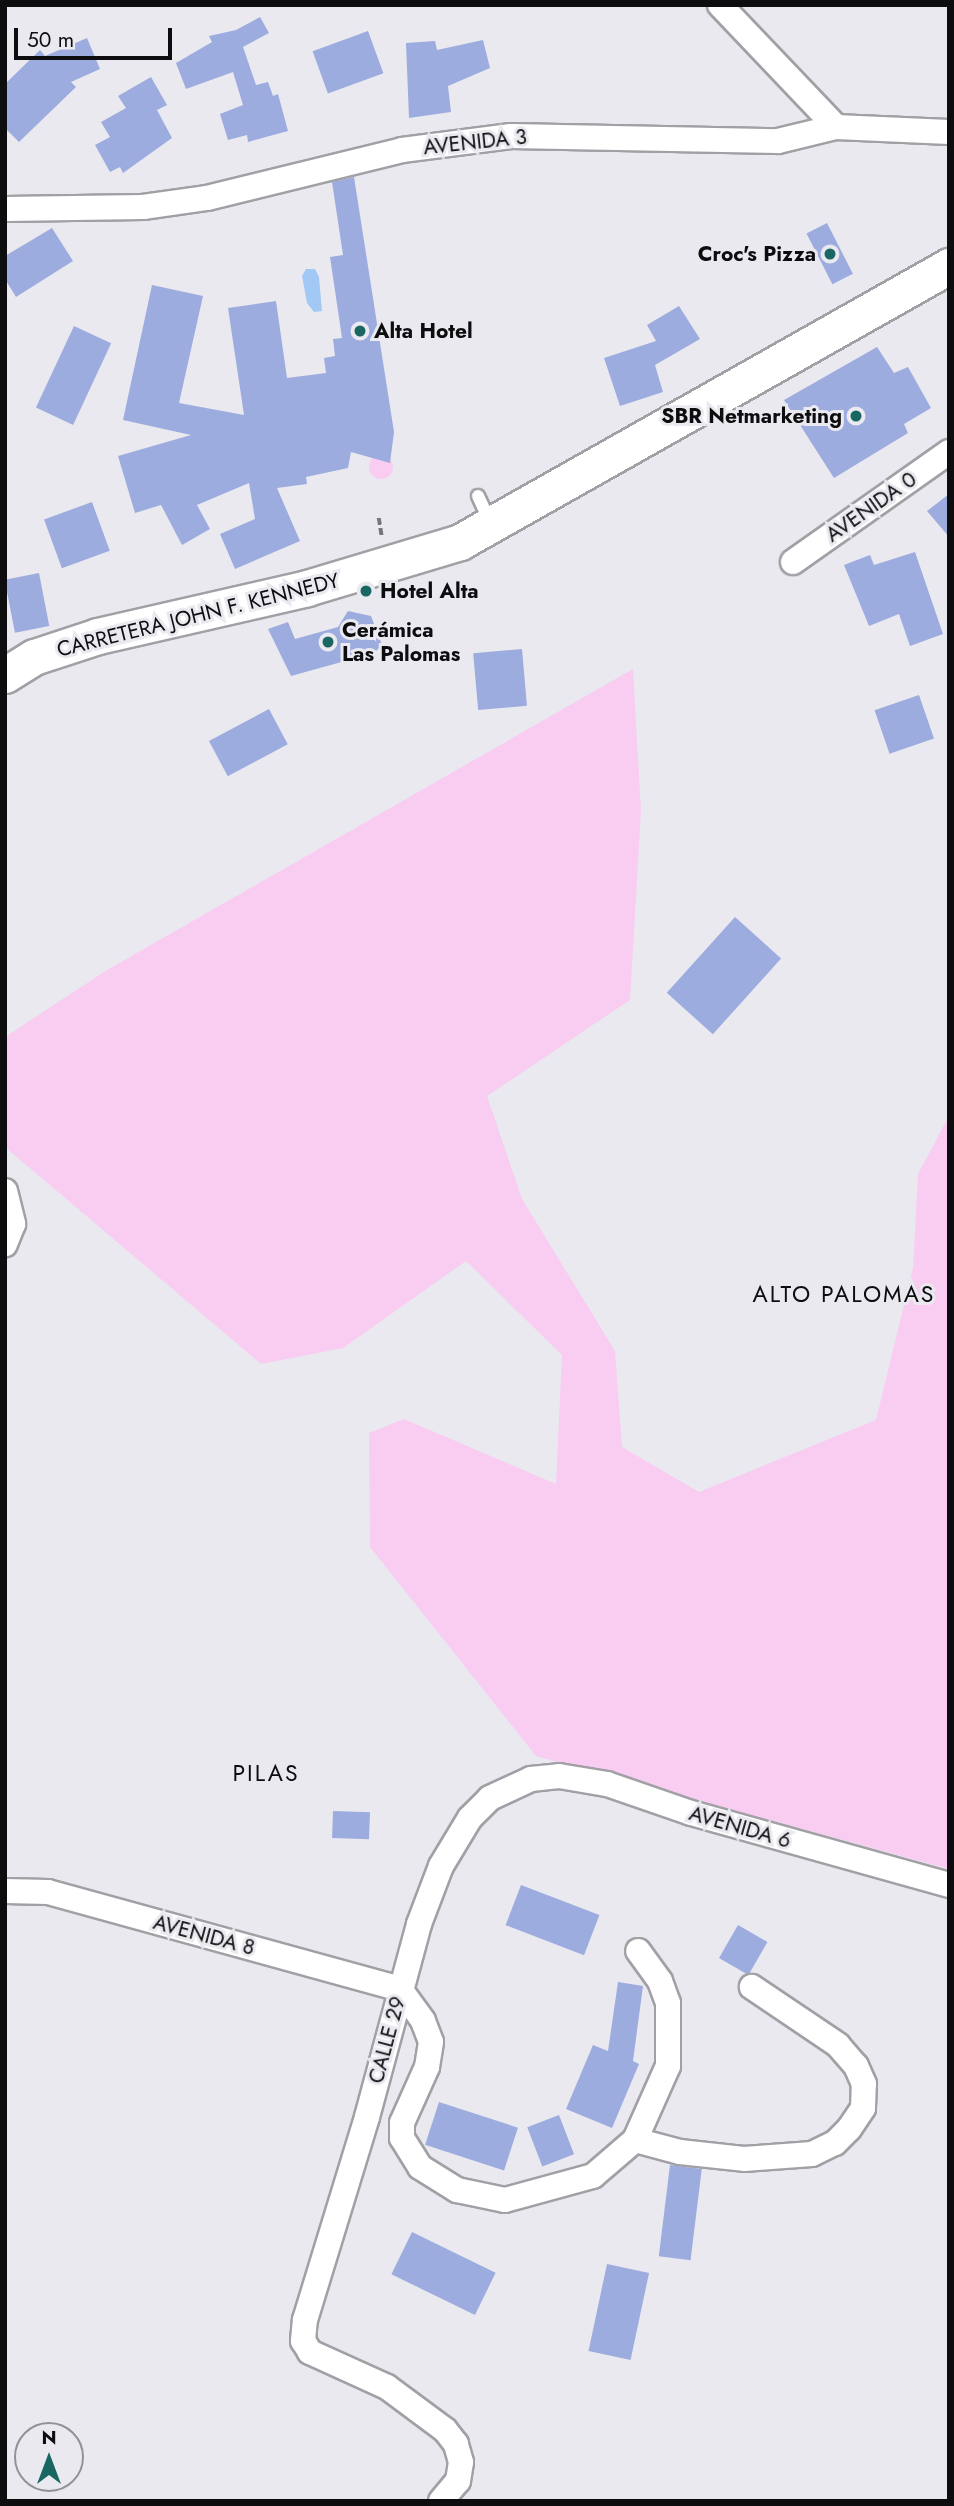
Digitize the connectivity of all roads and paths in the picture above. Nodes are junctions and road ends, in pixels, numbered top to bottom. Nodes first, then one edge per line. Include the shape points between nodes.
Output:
1 (720, 5) edge
2 (836, 127) junction
3 (949, 132) edge
4 (5, 209) edge
5 (949, 266) edge
6 (949, 452) edge
7 (379, 518) dead end
8 (381, 529) dead end
9 (793, 562) dead end
10 (5, 675) edge
11 (5, 1191) edge
12 (5, 1244) edge
13 (531, 1779) joint
14 (949, 1885) edge
15 (5, 1891) edge
16 (638, 1951) dead end
17 (752, 1987) dead end
18 (400, 1989) junction
19 (635, 2140) junction
20 (441, 2501) edge

1 - 2 street
2 - 3 street, AVENIDA 3
2 - 4 street, AVENIDA 3 via 778,141 511,136 402,150 207,198 143,208
5 - 10 main road, CARRETERA JOHN F. KENNEDY via 485,511 460,542 389,566 98,636 34,657
6 - 9 street, AVENIDA 0
7 - 8 path
11 - 12 street via 13,1224
13 - 14 street, AVENIDA 6 via 559,1776 607,1784 691,1814
13 - 18 street, CALLE 29 via 490,1798 470,1818 441,1866
15 - 18 street, AVENIDA 8 via 48,1892
16 - 19 street via 660,1981 668,2003 668,2066
17 - 19 street via 838,2045 856,2066 864,2084 863,2108 849,2129 835,2143 812,2154 744,2160 680,2152
18 - 19 street via 423,2021 431,2042 427,2067 402,2123 402,2137 420,2167 457,2190 505,2200 593,2176
18 - 20 street, CALLE 29 via 305,2320 303,2341 310,2352 387,2387 445,2430 461,2462 458,2481

